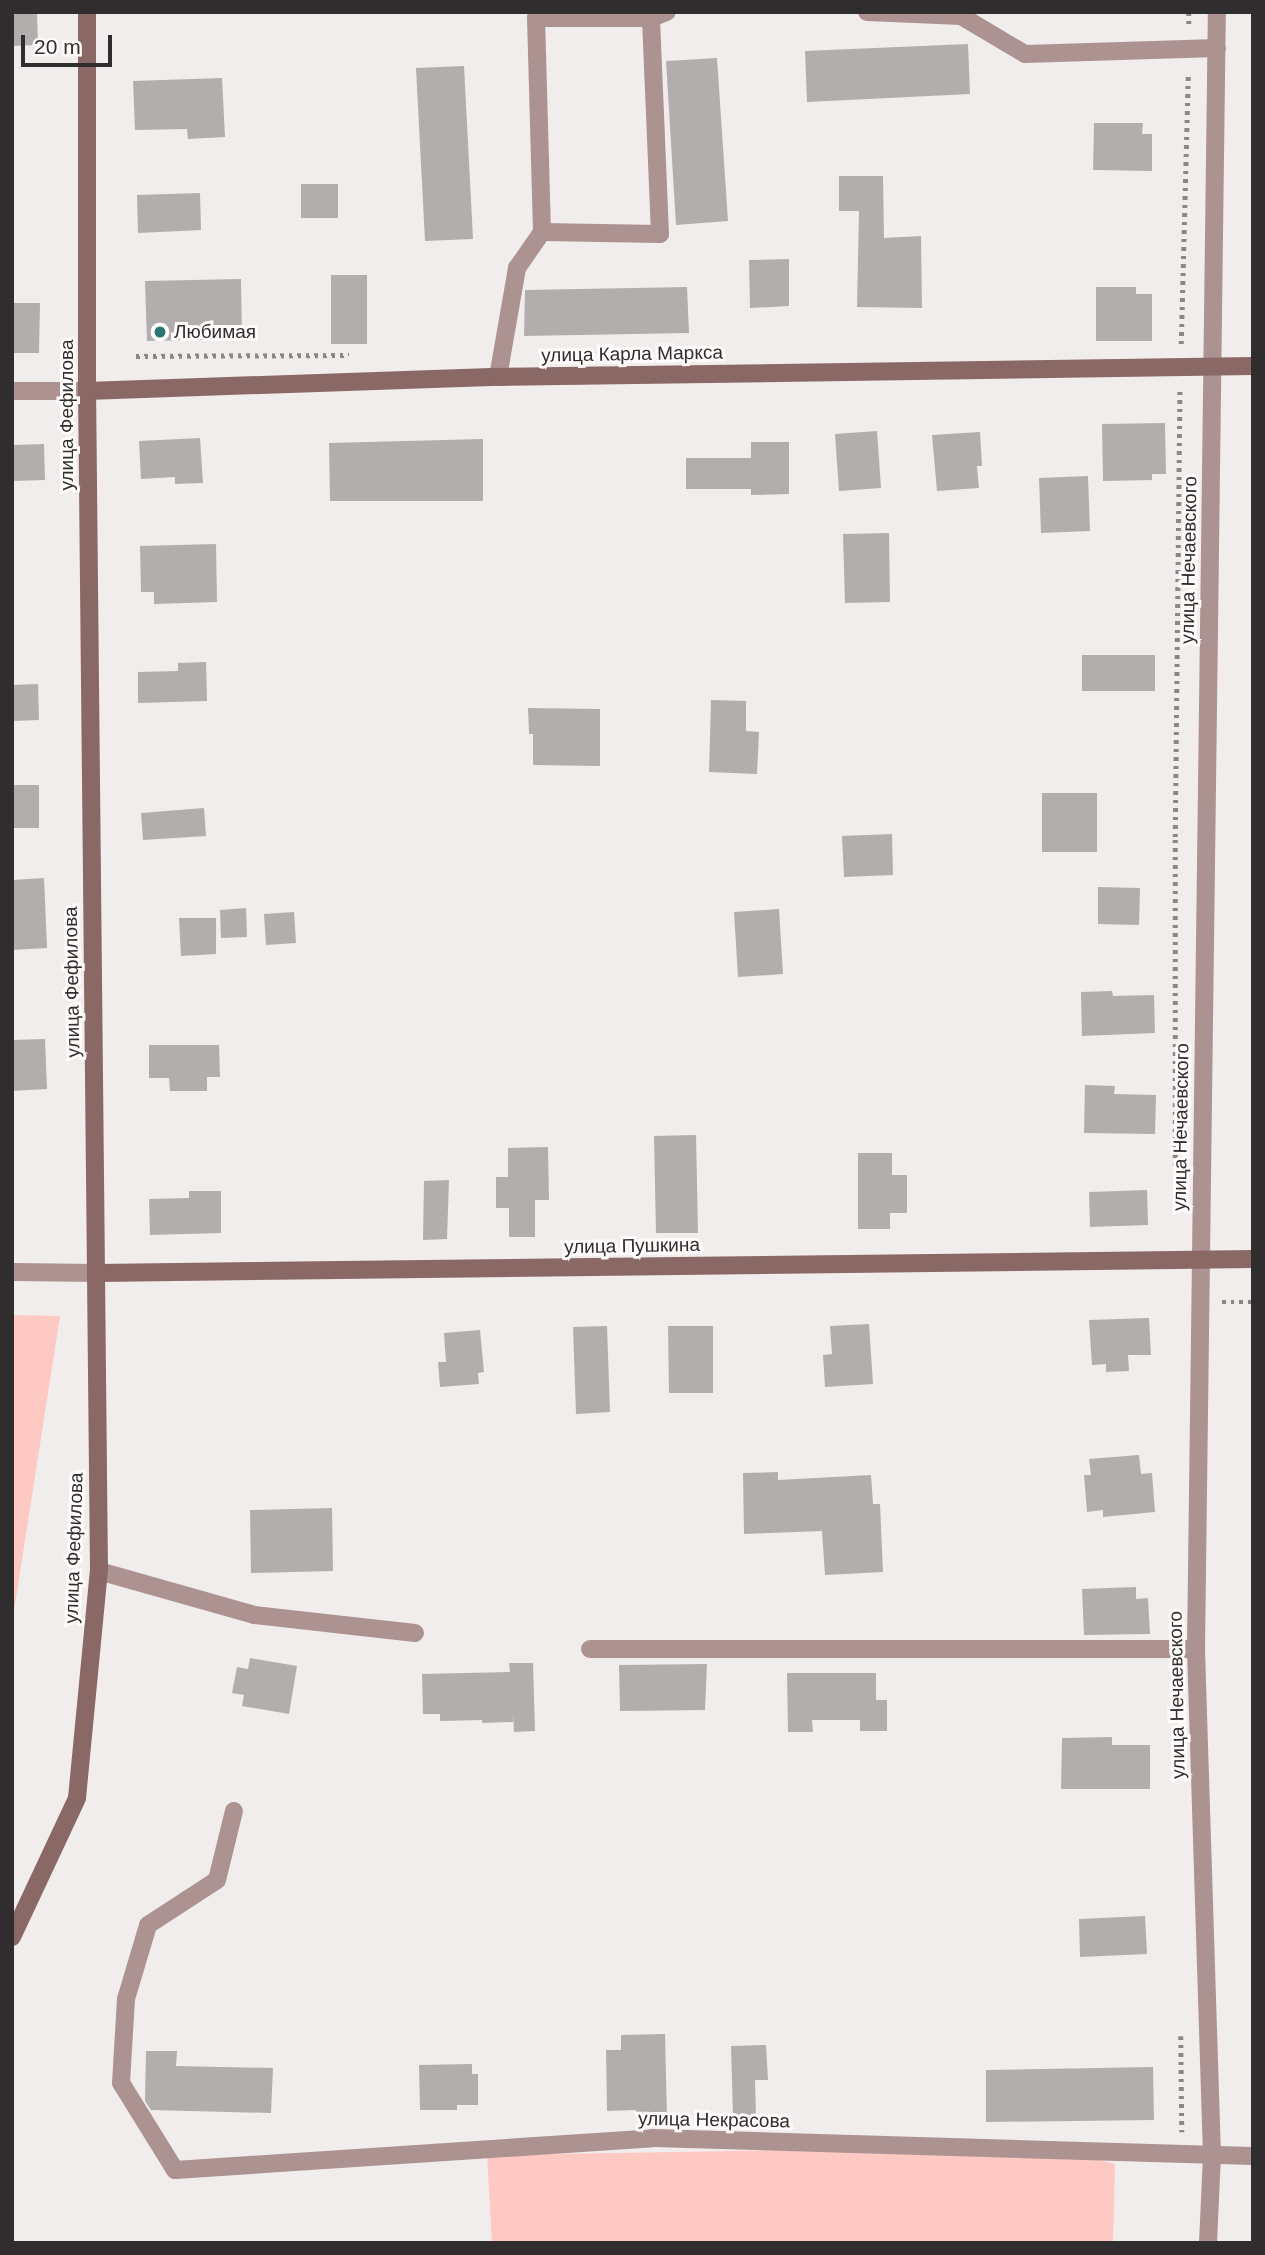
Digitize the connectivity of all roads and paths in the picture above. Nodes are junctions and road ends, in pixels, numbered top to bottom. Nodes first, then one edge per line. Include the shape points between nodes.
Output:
1 (87, 12) edge
2 (867, 12) edge
3 (1217, 12) edge
4 (659, 15) edge
5 (1217, 48) junction
6 (542, 232) junction
7 (1212, 366) junction
8 (1253, 366) edge
9 (498, 377) junction
10 (12, 391) edge
11 (87, 391) junction
12 (1253, 1259) edge
13 (1200, 1260) junction
14 (12, 1272) edge
15 (97, 1273) junction
16 (99, 1571) junction
17 (415, 1633) dead end
18 (590, 1649) dead end
19 (1196, 1649) junction
20 (234, 1811) dead end
21 (12, 1937) edge
22 (1212, 2156) junction
23 (1253, 2156) edge
24 (1208, 2243) edge

1 - 11 main road, улица Фефилова
2 - 5 street via 961,16 1025,54
3 - 5 street, улица Нечаевского
4 - 6 street via 660,234
4 - 6 street via 536,18
5 - 7 street, улица Нечаевского
6 - 9 street via 517,268
7 - 8 main road, улица Карла Маркса
7 - 9 main road, улица Карла Маркса
7 - 13 street, улица Нечаевского
9 - 11 main road, улица Карла Маркса
10 - 11 street, улица Карла Маркса
11 - 15 main road, улица Фефилова
12 - 13 main road, улица Пушкина
13 - 15 main road, улица Пушкина
13 - 19 street, улица Нечаевского
14 - 15 street, улица Пушкина
15 - 16 main road, улица Фефилова
16 - 17 street via 254,1615
16 - 21 main road, улица Фефилова via 77,1798
18 - 19 street
19 - 22 street, улица Нечаевского
20 - 22 street, улица Некрасова via 218,1880 148,1925 126,1999 121,2083 175,2170 653,2138
22 - 23 street, улица Некрасова
22 - 24 street, улица Нечаевского

